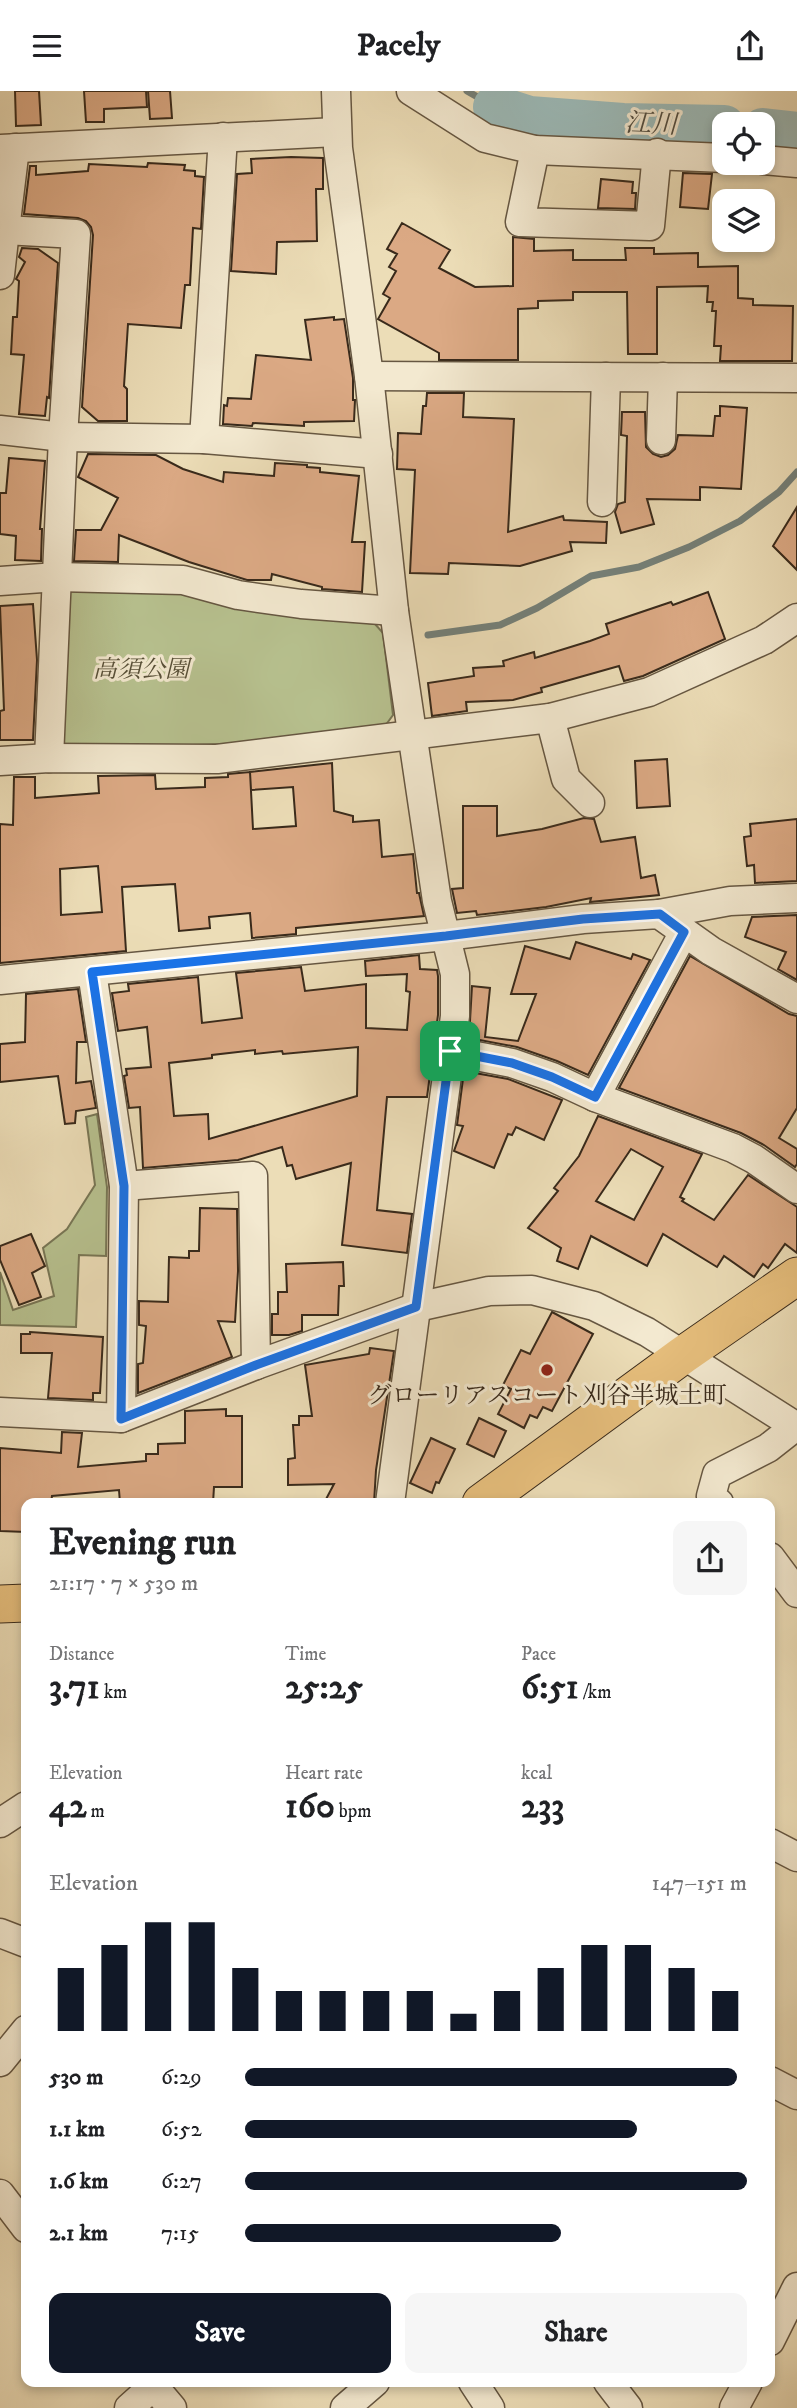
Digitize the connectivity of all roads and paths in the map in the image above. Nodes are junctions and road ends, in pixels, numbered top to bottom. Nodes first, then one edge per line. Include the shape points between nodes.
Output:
1 (336, 91) edge
2 (411, 91) edge
3 (336, 132) junction
4 (223, 137) junction
5 (7, 149) edge
6 (535, 150) junction
7 (657, 153) junction
8 (712, 157) edge
9 (775, 161) edge
10 (797, 163) edge
11 (5, 230) junction
12 (0, 275) edge
13 (369, 376) junction
14 (606, 377) junction
15 (663, 377) junction
16 (797, 378) edge
17 (0, 430) edge
18 (63, 437) junction
19 (204, 439) junction
20 (661, 440) dead end
21 (378, 454) junction
22 (602, 502) dead end
23 (57, 577) junction
24 (0, 581) edge
25 (394, 611) junction
26 (797, 618) edge
27 (550, 718) junction
28 (412, 733) junction
29 (48, 758) junction
30 (0, 761) edge
31 (590, 803) dead end
32 (797, 898) edge
33 (660, 914) junction
34 (684, 932) junction
35 (446, 936) junction
36 (92, 972) junction
37 (0, 980) edge
38 (797, 999) edge
39 (450, 1051) junction
40 (595, 1097) junction
41 (124, 1186) junction
42 (797, 1189) edge
43 (797, 1276) edge
44 (416, 1307) junction
45 (683, 1355) junction
46 (256, 1365) junction
47 (0, 1412) edge
48 (121, 1419) junction
49 (797, 1426) edge
50 (391, 1498) edge
51 (488, 1498) edge
52 (715, 1498) edge
53 (775, 1564) edge
54 (797, 1593) edge
55 (21, 1603) edge
56 (0, 1604) edge
57 (21, 1809) edge
58 (0, 1823) edge
59 (775, 1846) edge
60 (797, 1857) edge
61 (0, 1933) edge
62 (21, 1941) edge
63 (21, 2036) edge
64 (0, 2062) edge
65 (775, 2084) edge
66 (797, 2095) edge
67 (0, 2194) edge
68 (21, 2221) edge
69 (797, 2287) edge
70 (775, 2328) edge
71 (150, 2387) edge
72 (157, 2387) edge
73 (370, 2387) edge
74 (476, 2387) edge
75 (612, 2387) edge
76 (745, 2387) edge
77 (349, 2407) edge
78 (129, 2408) edge
79 (172, 2408) edge
80 (490, 2408) edge
81 (628, 2408) edge
82 (734, 2408) edge

1 - 3 street
2 - 6 street via 485,138
3 - 4 street
3 - 13 street
4 - 5 street
4 - 19 street
5 - 11 street
6 - 7 street
6 - 7 street via 520,222 650,226
7 - 8 street
9 - 10 street
11 - 12 street
11 - 18 street via 76,234
13 - 14 street
13 - 21 street
14 - 15 street
14 - 22 street
15 - 16 street
15 - 20 street
17 - 18 street
18 - 19 street
18 - 23 street
19 - 21 street
21 - 25 street
23 - 24 street
23 - 25 street via 183,580 238,595
23 - 29 street
25 - 28 street
26 - 27 street via 764,640 649,692
27 - 28 street
27 - 31 street via 566,779
28 - 29 street via 217,759
28 - 35 street
29 - 30 street
32 - 33 street via 730,901
33 - 34 street
33 - 35 street
34 - 38 street
34 - 40 street
35 - 36 street
35 - 39 street via 456,974
36 - 37 street
36 - 41 street
39 - 40 street via 512,1063
39 - 44 street
40 - 42 street via 733,1148
41 - 46 street via 253,1176
41 - 48 street
43 - 45 main road
44 - 45 street via 489,1291 532,1290 594,1306
44 - 46 street
44 - 50 street
45 - 49 street
45 - 51 main road
46 - 48 street
47 - 48 street
49 - 52 street via 768,1448 717,1474
53 - 54 street
55 - 56 main road
57 - 58 street
59 - 60 street
61 - 62 street
63 - 64 street
65 - 66 street
67 - 68 street
69 - 70 street
71 - 78 street
72 - 79 street
73 - 77 street
74 - 80 street
75 - 81 street
76 - 82 street

